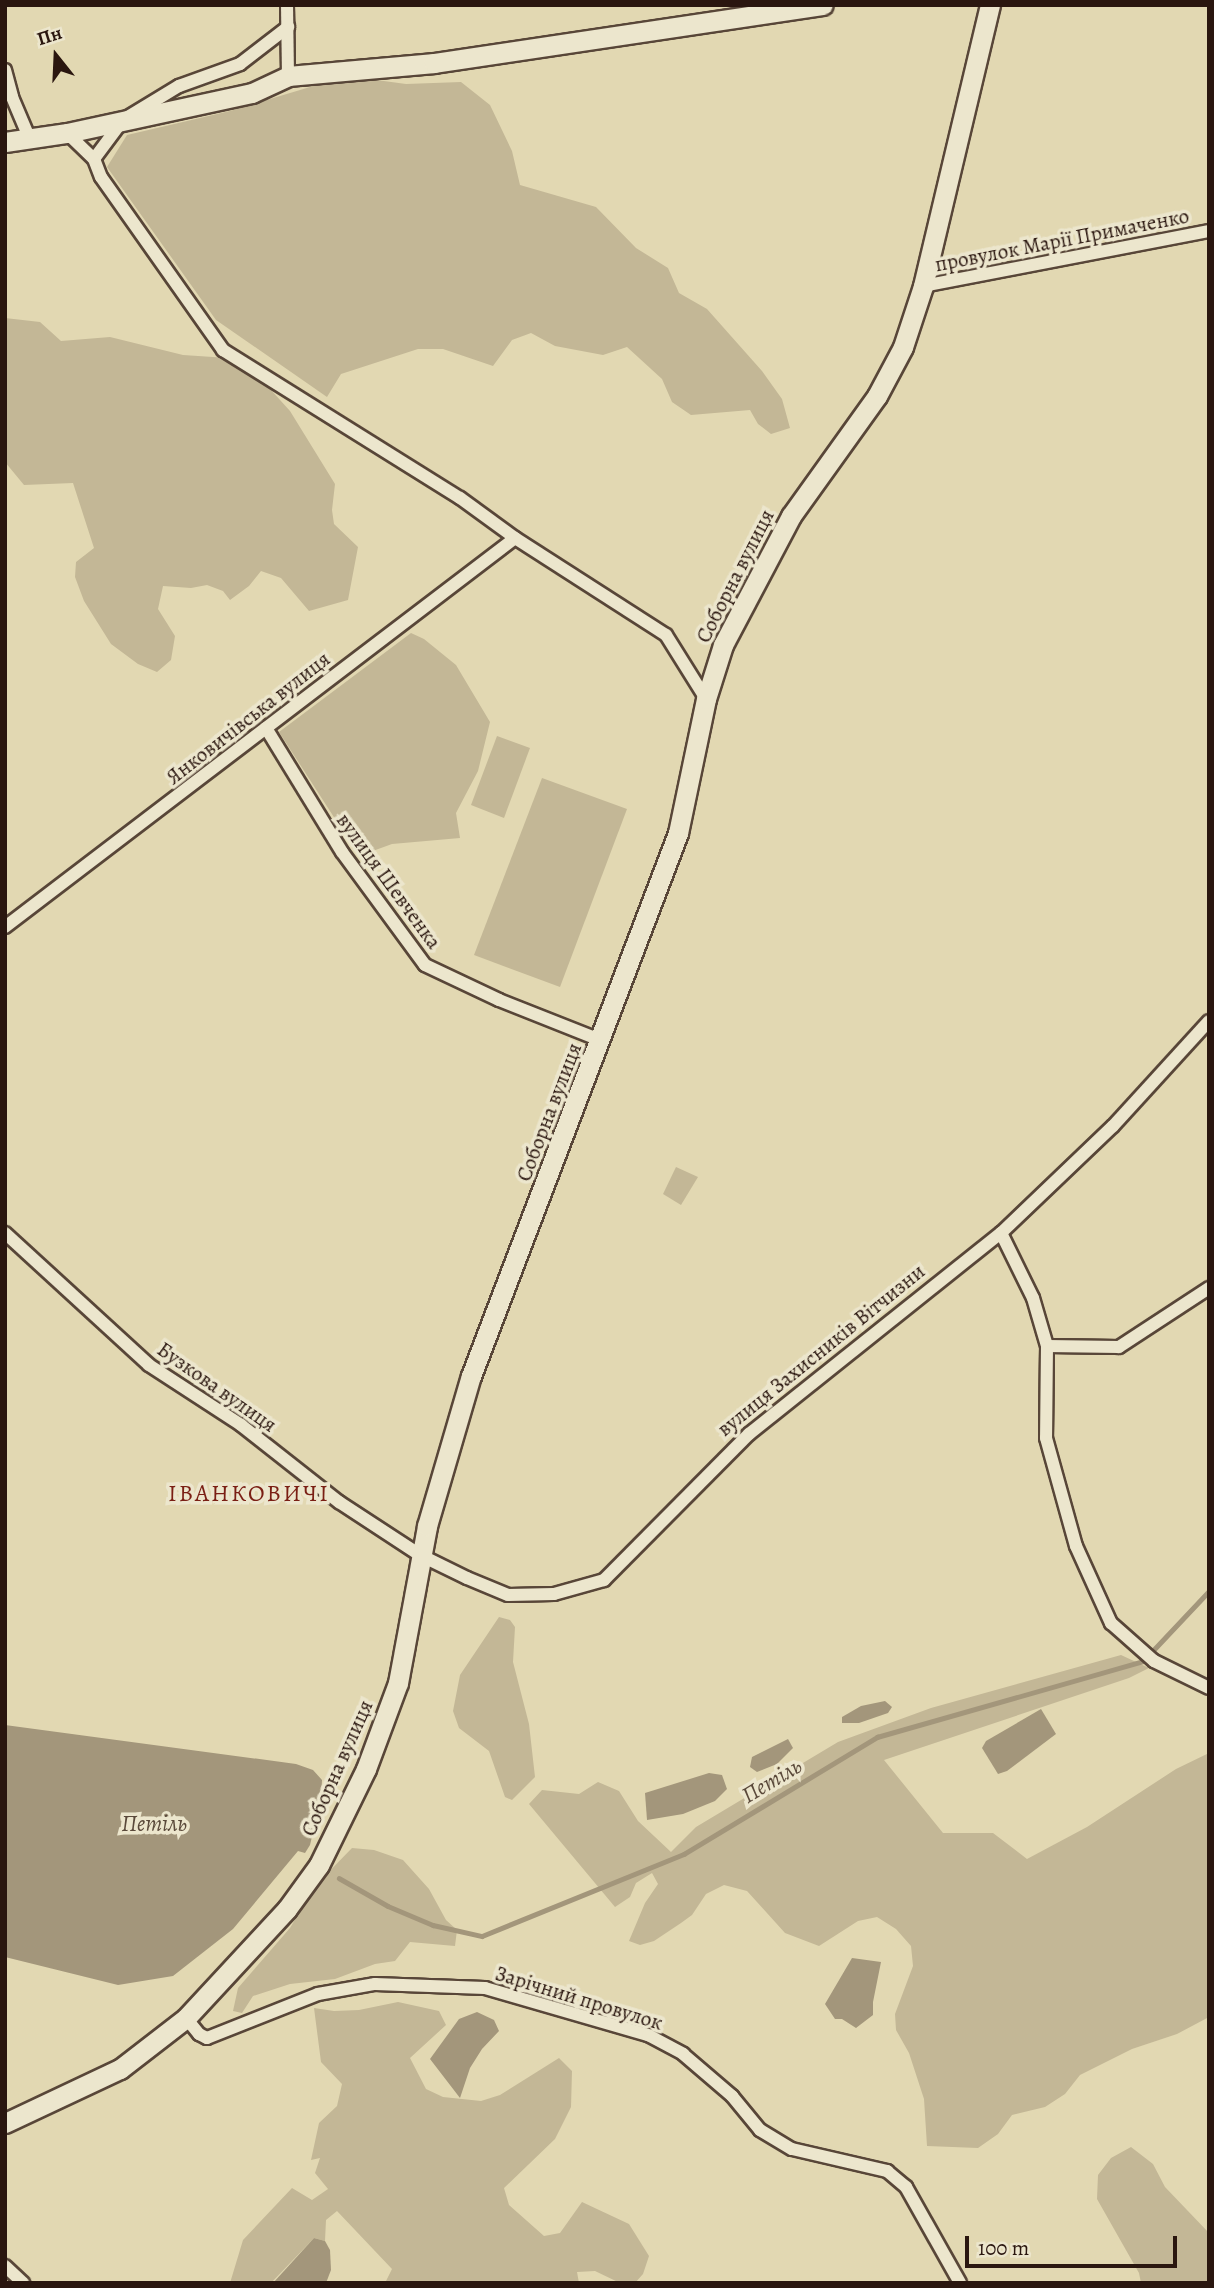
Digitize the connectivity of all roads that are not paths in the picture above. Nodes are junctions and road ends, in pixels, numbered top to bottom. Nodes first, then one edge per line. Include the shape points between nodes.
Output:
1 (287, 5) edge
2 (823, 5) edge
3 (990, 5) edge
4 (288, 27) junction
5 (5, 70) edge
6 (288, 76) junction
7 (123, 120) junction
8 (67, 133) junction
9 (29, 137) junction
10 (5, 142) edge
11 (94, 159) junction
12 (1209, 231) edge
13 (923, 286) junction
14 (514, 538) junction
15 (706, 699) junction
16 (265, 728) junction
17 (5, 927) edge
18 (1209, 1021) edge
19 (600, 1040) junction
20 (5, 1233) edge
21 (1002, 1233) junction
22 (1209, 1288) edge
23 (1048, 1346) junction
24 (420, 1555) junction
25 (1209, 1688) edge
26 (186, 2018) junction
27 (5, 2123) edge
28 (5, 2266) edge
29 (23, 2283) edge
30 (960, 2283) edge

1 - 4 street
2 - 6 street via 434,63
3 - 13 street, Соборна вулиця
4 - 6 street
4 - 7 street via 240,64 178,86
5 - 9 street
6 - 7 street via 252,93
7 - 8 street
7 - 11 street
8 - 9 street
8 - 11 street
9 - 10 street
11 - 14 street via 101,177 223,350 460,498
12 - 13 street, провулок Марії Примаченко
13 - 15 street, Соборна вулиця via 903,347 877,396 791,516 749,593 723,645
14 - 15 street via 666,635
14 - 16 street, Янковичівська вулиця
15 - 19 street, Соборна вулиця via 678,833
16 - 17 street, Янковичівська вулиця
16 - 19 street, вулиця Шевченка via 342,852 425,965
18 - 21 street, вулиця Захисників Вітчизни via 1113,1126
19 - 24 street, Соборна вулиця via 471,1376
20 - 24 street, Бузкова вулиця via 149,1365 241,1425 339,1502
21 - 23 street via 1033,1298
21 - 24 street, вулиця Захисників Вітчизни via 749,1434 604,1580 554,1594 508,1595
22 - 23 street via 1119,1346
23 - 25 street via 1046,1438 1076,1546 1111,1623 1154,1661
24 - 26 street, Соборна вулиця via 398,1683 366,1769 319,1865 287,1909
26 - 27 street, Соборна вулиця via 120,2069
26 - 30 street, Зарічний провулок via 207,2038 318,1994 374,1984 485,1988 648,2035 683,2054 732,2096 760,2130 792,2148 887,2171 906,2187
28 - 29 street

